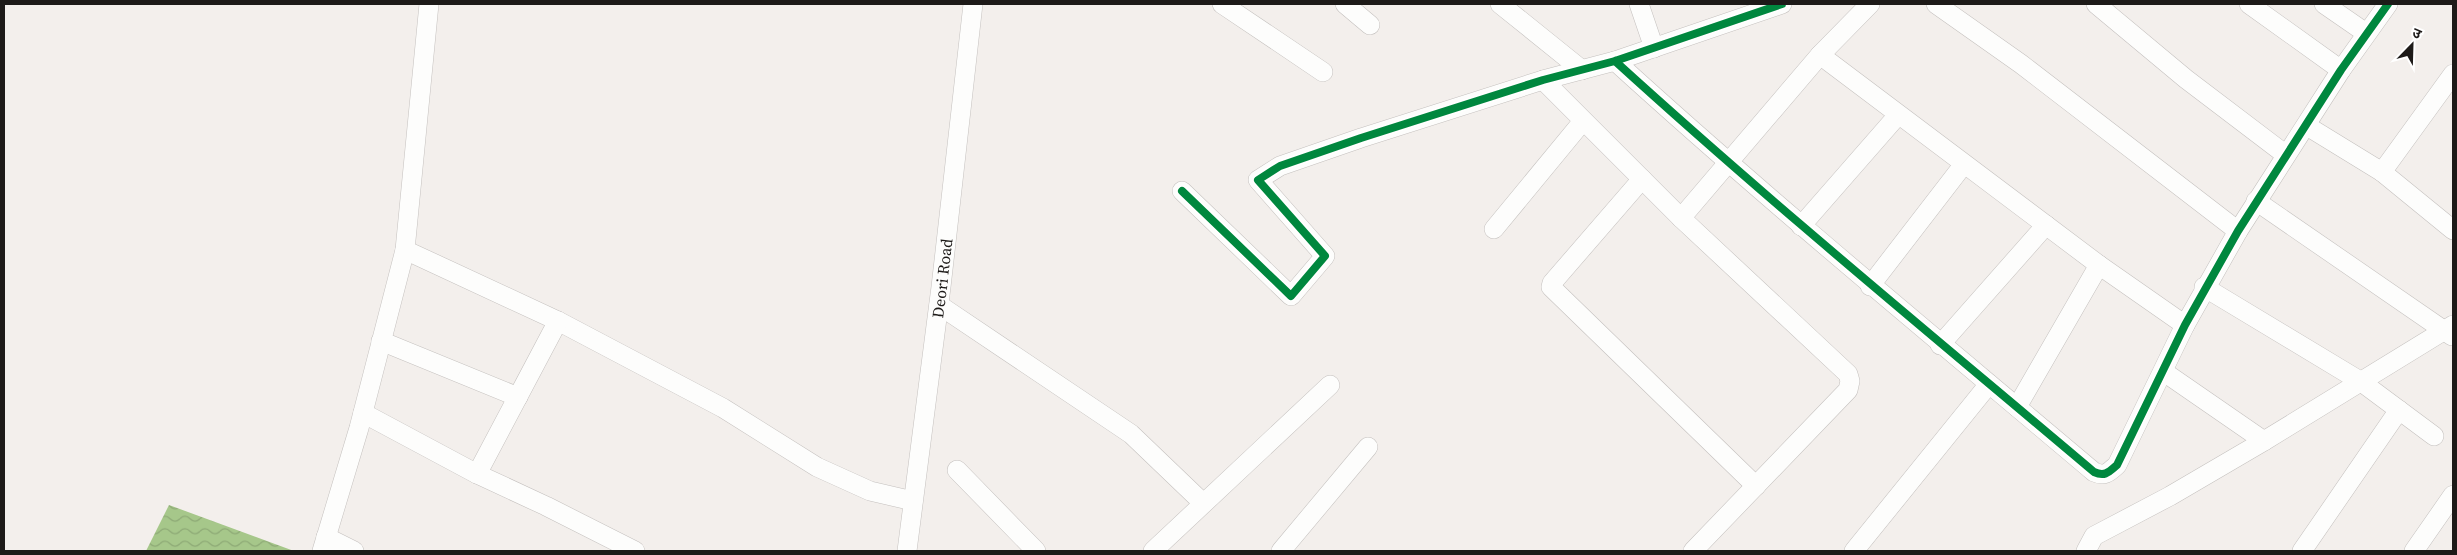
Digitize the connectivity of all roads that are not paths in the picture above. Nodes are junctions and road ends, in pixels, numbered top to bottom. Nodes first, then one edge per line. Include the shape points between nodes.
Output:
1 (429, 4) edge
2 (973, 4) edge
3 (1222, 4) edge
4 (1345, 4) edge
5 (1640, 4) edge
6 (1782, 4) edge
7 (1870, 4) edge
8 (1936, 4) edge
9 (2096, 4) edge
10 (2249, 4) edge
11 (2324, 4) edge
12 (2388, 4) edge
13 (1505, 5) edge
14 (1370, 25) dead end
15 (2366, 33) junction
16 (1654, 48) junction
17 (1820, 55) junction
18 (1615, 61) junction
19 (1582, 70) junction
20 (2341, 70) junction
21 (1322, 72) dead end
22 (2453, 74) edge
23 (1543, 80) junction
24 (1898, 115) junction
25 (1583, 121) junction
26 (2307, 126) junction
27 (2286, 155) junction
28 (1727, 163) junction
29 (1964, 164) junction
30 (2382, 172) junction
31 (1642, 179) junction
32 (1182, 191) dead end
33 (2256, 201) junction
34 (1681, 218) junction
35 (2046, 225) junction
36 (1801, 226) junction
37 (1494, 229) dead end
38 (2453, 230) edge
39 (2238, 231) junction
40 (405, 250) junction
41 (2099, 265) junction
42 (1870, 286) junction
43 (2204, 287) junction
44 (939, 305) junction
45 (558, 321) junction
46 (2185, 324) junction
47 (2450, 331) edge
48 (381, 341) junction
49 (1940, 345) junction
50 (2164, 372) junction
51 (2360, 381) junction
52 (1988, 384) junction
53 (1330, 385) dead end
54 (518, 397) junction
55 (2016, 407) junction
56 (2399, 410) junction
57 (363, 413) junction
58 (2434, 436) dead end
59 (2264, 441) junction
60 (1368, 447) dead end
61 (957, 470) dead end
62 (477, 474) junction
63 (1756, 486) junction
64 (2453, 495) edge
65 (913, 501) junction
66 (1203, 503) junction
67 (324, 544) edge
68 (354, 551) edge
69 (635, 551) edge
70 (907, 551) edge
71 (1036, 551) edge
72 (1153, 551) edge
73 (1281, 551) edge
74 (1694, 551) edge
75 (1854, 551) edge
76 (2086, 551) edge
77 (2302, 551) edge
78 (2414, 551) edge

1 - 40 street
2 - 44 street, Deori Road
3 - 21 street
4 - 14 street
5 - 16 street
6 - 16 street
7 - 17 street
8 - 39 street via 2021,64
9 - 27 street
10 - 20 street
11 - 15 street
12 - 15 street
13 - 19 street
15 - 20 street
16 - 18 street
17 - 24 street
17 - 28 street
18 - 19 street
18 - 28 street
19 - 23 street
20 - 26 street
22 - 30 street
23 - 25 street
23 - 32 street via 1280,166 1258,180 1325,256 1291,296
24 - 29 street
24 - 36 street
25 - 31 street
25 - 37 street
26 - 27 street
26 - 30 street
27 - 33 street
28 - 34 street
28 - 36 street
29 - 35 street
29 - 42 street
30 - 38 street
31 - 34 street
31 - 63 street via 1551,287
33 - 39 street
33 - 47 street
34 - 63 street via 1848,374 1850,381 1848,390
35 - 41 street
35 - 49 street
36 - 42 street
39 - 43 street
40 - 45 street
40 - 48 street
41 - 46 street
41 - 55 street
42 - 49 street
43 - 46 street
43 - 51 street
44 - 65 street, Deori Road
44 - 66 street via 1131,434
45 - 54 street
45 - 65 street via 723,408 817,467 870,491
46 - 50 street
47 - 51 street
48 - 54 street
48 - 57 street
49 - 52 street
50 - 55 street via 2117,464 2109,473 2101,475
50 - 59 street
51 - 56 street
51 - 59 street
52 - 55 street
52 - 75 street
53 - 66 street
54 - 62 street
56 - 58 street
56 - 77 street
57 - 62 street
57 - 67 street
59 - 76 street via 2094,536
60 - 73 street
61 - 71 street
62 - 69 street
63 - 74 street
64 - 78 street
65 - 70 street, Deori Road
66 - 72 street
67 - 68 street

